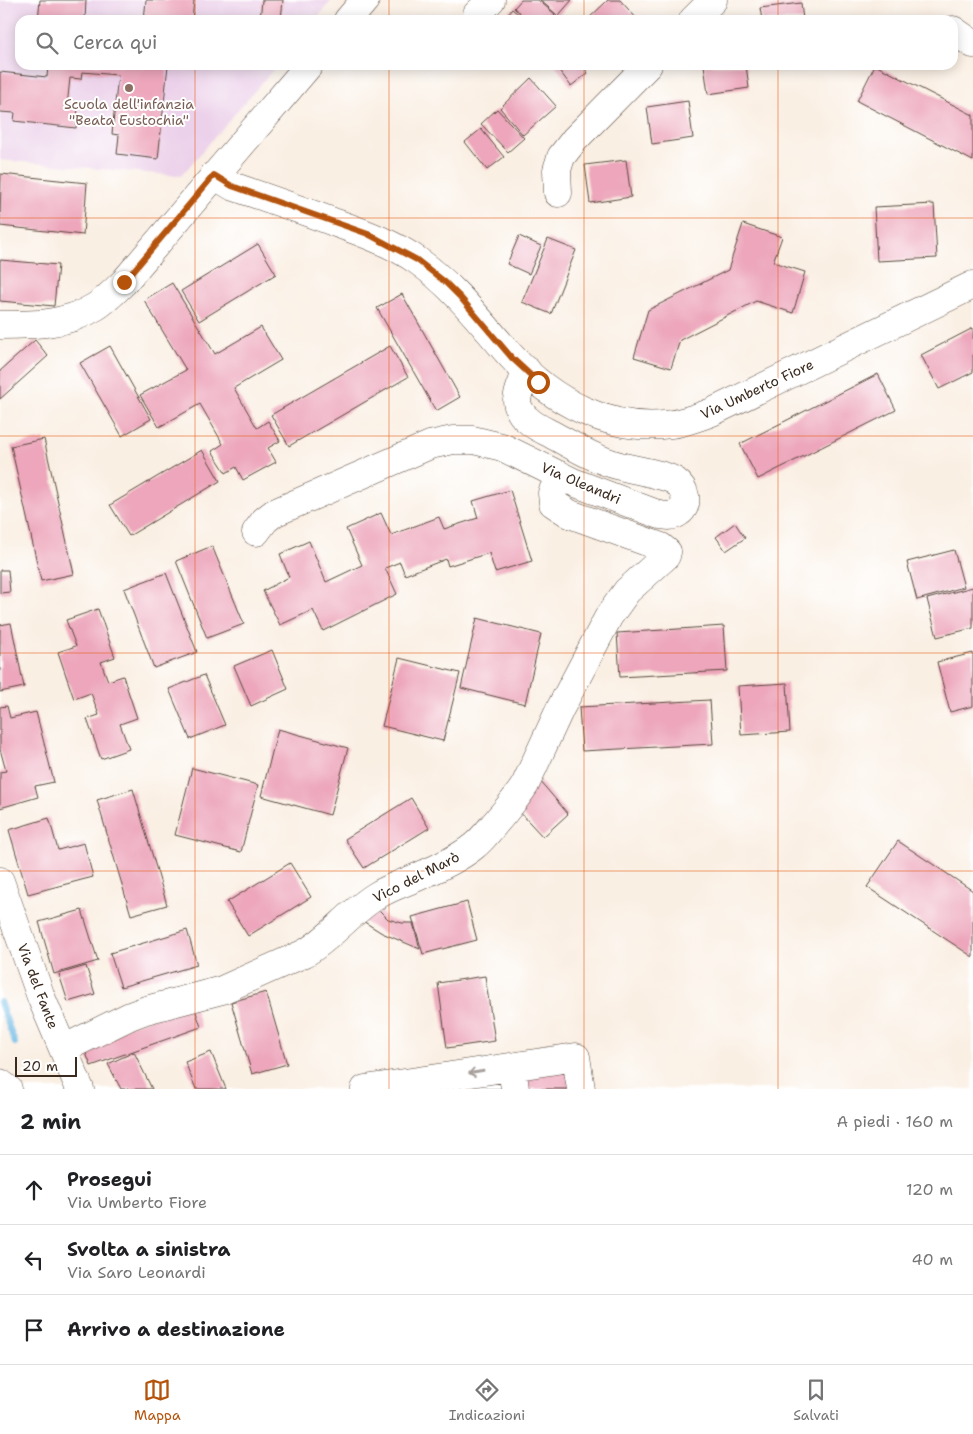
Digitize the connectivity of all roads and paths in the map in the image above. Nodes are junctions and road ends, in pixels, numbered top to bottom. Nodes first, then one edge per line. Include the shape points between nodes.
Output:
1 (365, 0) edge
2 (713, 0) edge
3 (352, 15) edge
4 (698, 15) edge
5 (958, 34) edge
6 (973, 44) edge
7 (305, 70) edge
8 (643, 70) edge
9 (214, 175) junction
10 (558, 193) dead end
11 (973, 285) edge
12 (0, 325) edge
13 (527, 371) junction
14 (560, 475) junction
15 (256, 532) dead end
16 (0, 881) edge
17 (63, 1049) junction
18 (513, 1078) edge
19 (0, 1083) edge
20 (444, 1083) edge
21 (8, 1089) edge
22 (80, 1089) edge
23 (370, 1089) edge
24 (581, 1089) edge

1 - 3 street
2 - 4 street
5 - 6 street
7 - 9 street
8 - 10 street via 575,138 561,157 557,170
9 - 12 street via 124,282 95,307 52,323
9 - 13 street, Via Umberto Fiore via 232,186 368,234 417,260 450,287
11 - 13 street, Via Umberto Fiore via 712,412 673,424 630,424 589,414 555,394
13 - 14 street, Via Oleandri via 517,402 528,420 598,458 676,482 686,498 685,506 679,513 660,515
14 - 15 street, Via Oleandri via 502,447 473,440 452,440 430,445 274,513
14 - 17 street, Vico del Marò via 552,493 553,503 560,509 667,552 627,591 608,616 560,709 526,785 484,836 464,853 377,894 306,953 222,990 138,1013
16 - 17 street, Via del Fante
17 - 22 street, Via del Fante
18 -> 20 street
18 - 24 street via 576,1057
19 - 21 street
20 - 23 street

